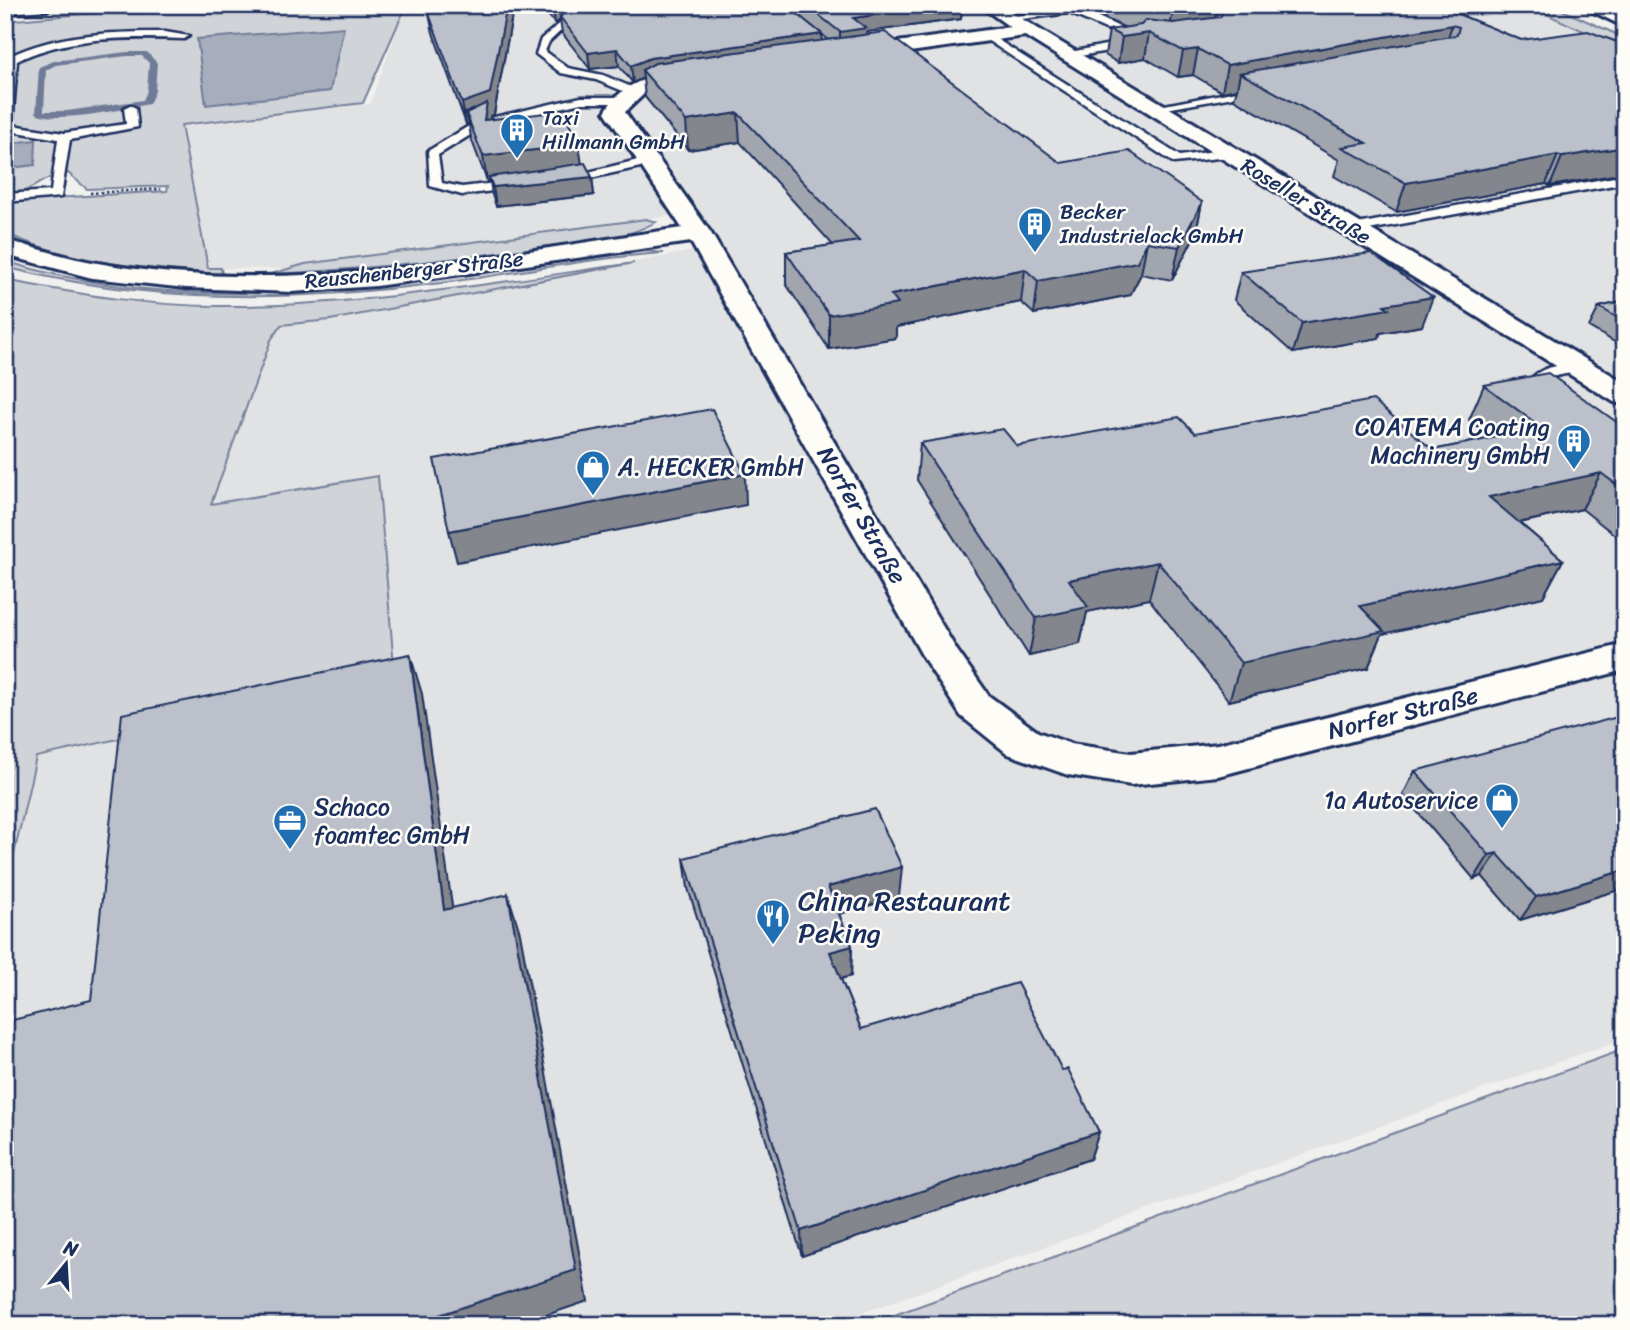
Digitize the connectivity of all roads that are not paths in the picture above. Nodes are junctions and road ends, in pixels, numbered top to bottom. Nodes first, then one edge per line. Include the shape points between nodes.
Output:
1 (47, 5) edge
2 (1587, 5) edge
3 (5, 8) edge
4 (1066, 8) edge
5 (1002, 22) edge
6 (1625, 22) edge
7 (563, 24) edge
8 (184, 36) dead end
9 (1069, 55) junction
10 (827, 57) edge
11 (724, 71) edge
12 (1270, 88) edge
13 (626, 96) junction
14 (130, 108) dead end
15 (1155, 108) junction
16 (64, 137) junction
17 (1228, 153) junction
18 (650, 161) junction
19 (1625, 179) edge
20 (556, 180) edge
21 (529, 183) edge
22 (5, 198) edge
23 (1352, 229) junction
24 (699, 233) junction
25 (5, 247) edge
26 (1578, 368) junction
27 (1625, 396) edge
28 (1557, 401) edge
29 (1625, 657) edge

1 - 3 street
2 - 6 street
4 - 5 lane
4 - 9 lane via 1141,39 1136,45
5 - 9 street, Roseller Straße
5 - 10 street
5 - 17 lane via 1178,160
7 - 13 lane via 545,41 541,52 565,71 599,77
8 - 16 lane via 139,34 49,45 12,59 6,127
9 - 15 street, Roseller Straße
11 - 13 street via 652,83
12 - 15 lane
13 - 18 street, Norfer Straße via 615,111
13 - 21 lane via 581,100 481,123 432,154 436,186 462,191
14 - 16 lane via 132,127
15 - 17 street, Roseller Straße
16 - 22 lane via 57,194
17 - 23 street, Roseller Straße
18 - 20 lane
18 - 24 street, Norfer Straße
19 - 23 lane
23 - 26 street, Roseller Straße
24 - 25 street, Reuschenberger Straße via 376,278 292,284 92,270
24 - 29 street, Norfer Straße via 942,657 975,706 1023,743 1068,760 1131,769 1218,760
26 - 27 street, Roseller Straße
26 - 28 lane via 1546,373 1538,380

